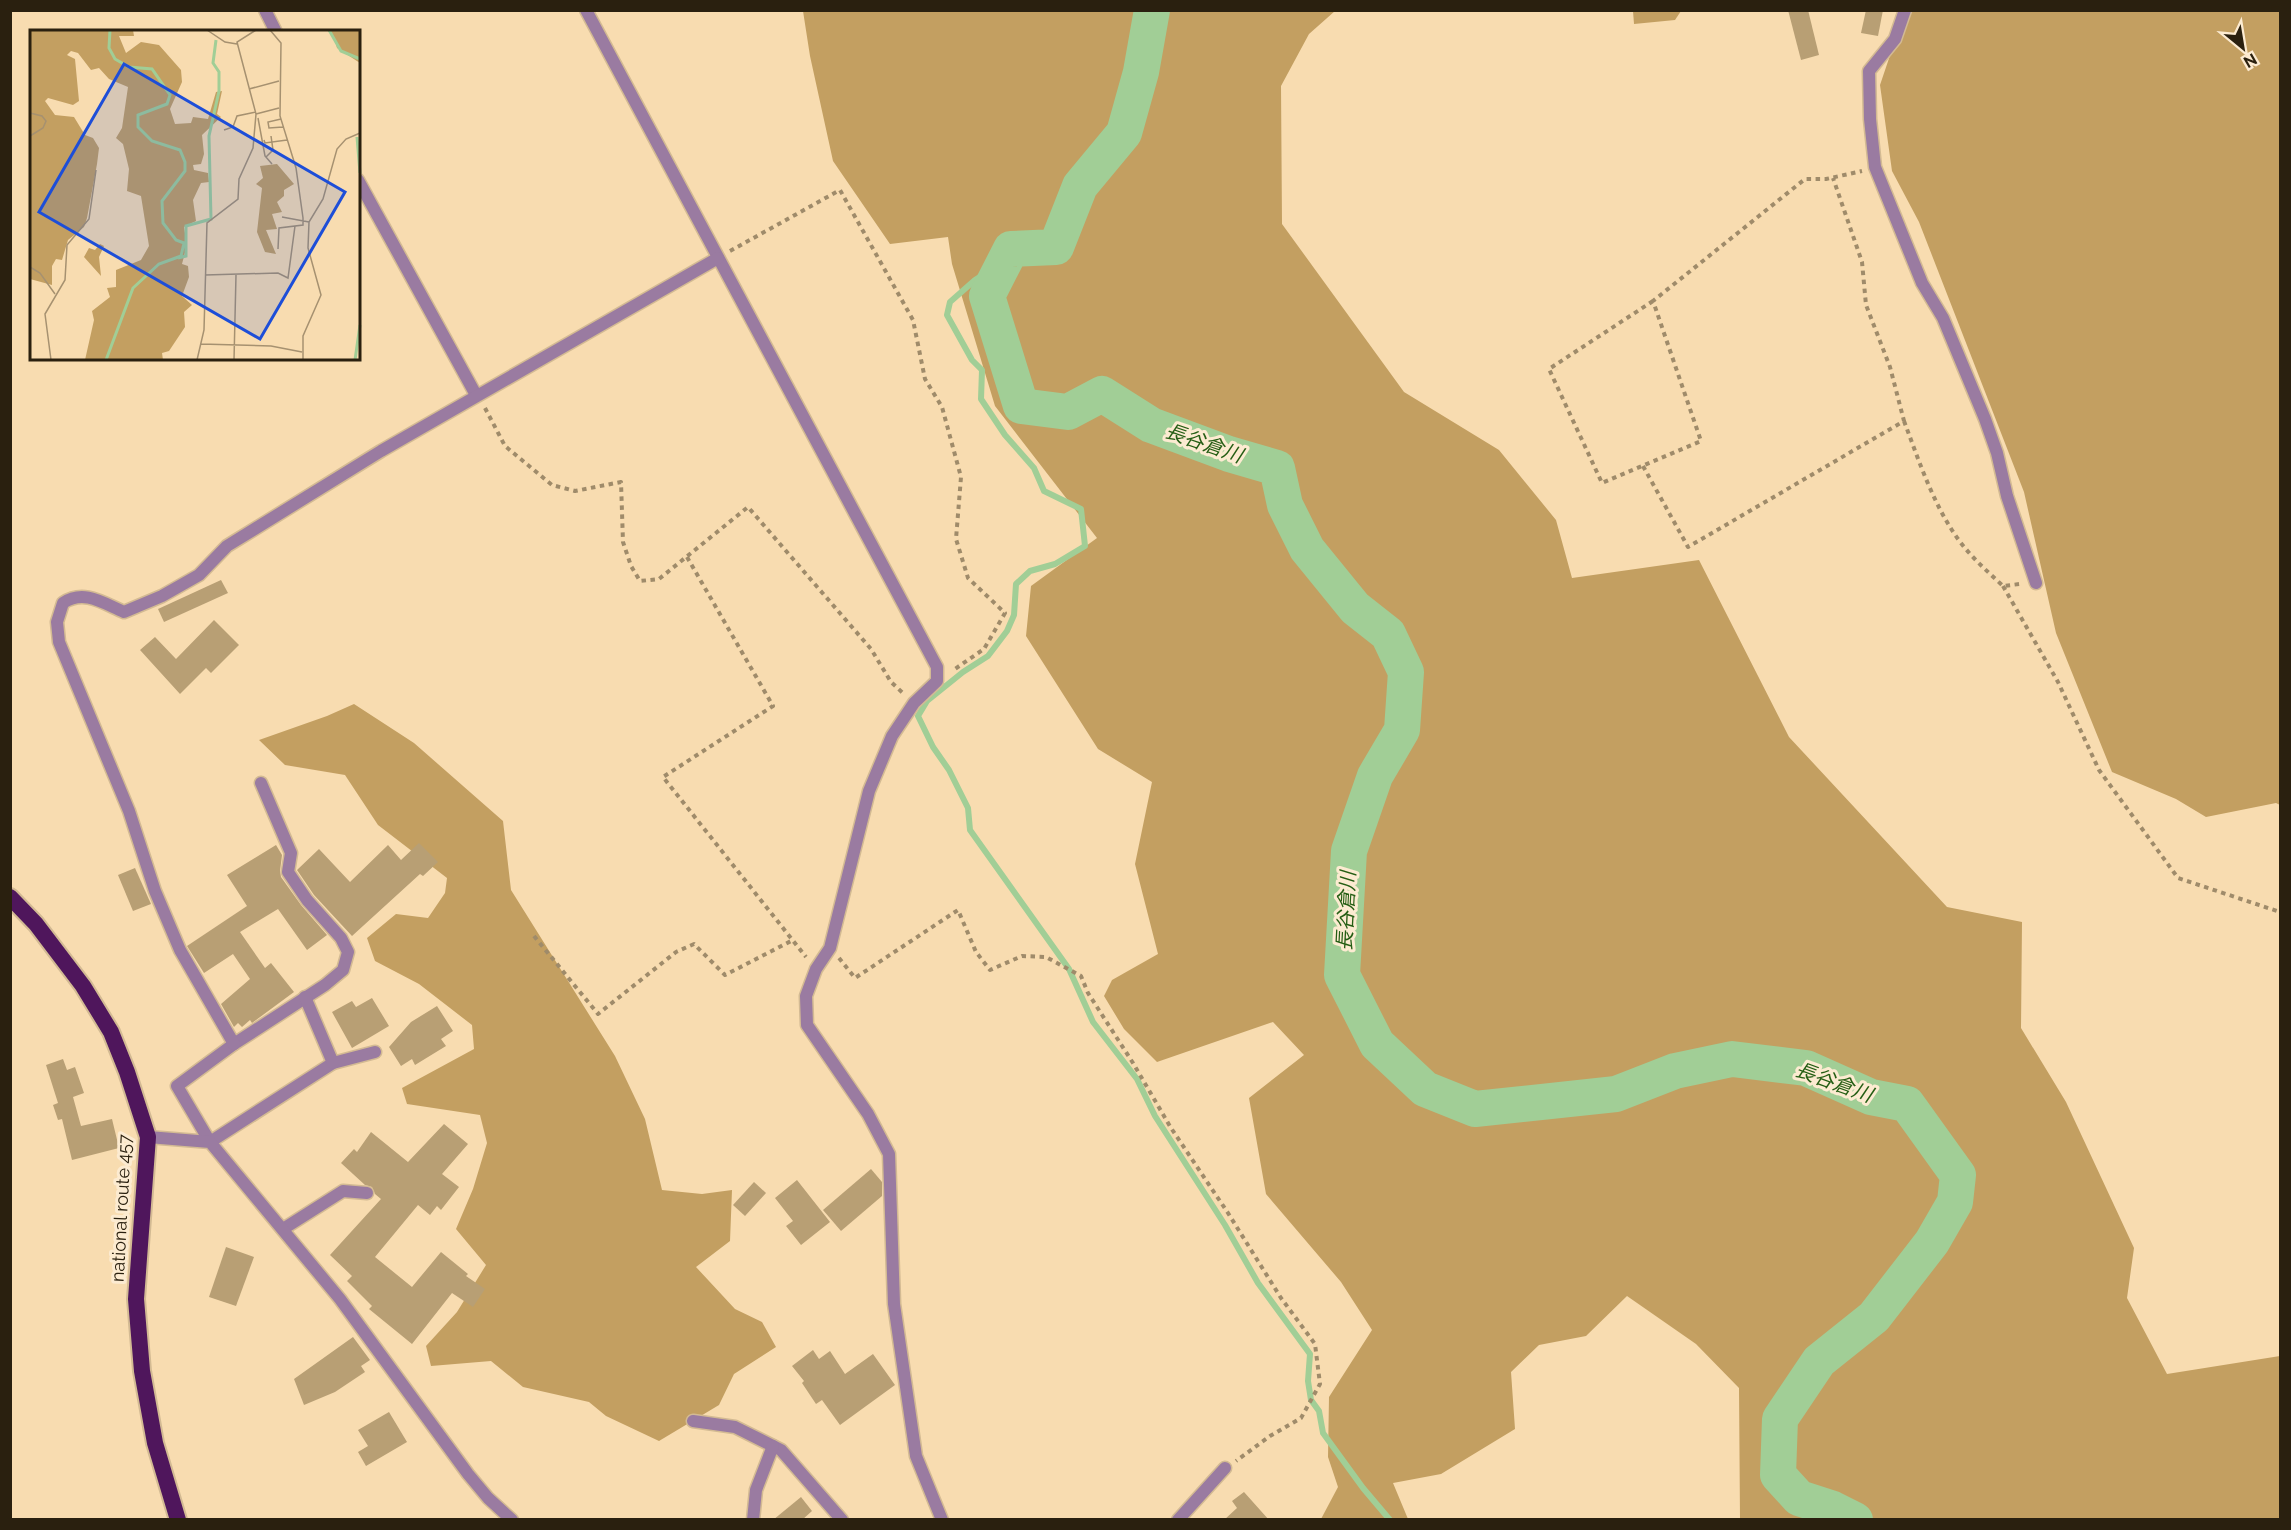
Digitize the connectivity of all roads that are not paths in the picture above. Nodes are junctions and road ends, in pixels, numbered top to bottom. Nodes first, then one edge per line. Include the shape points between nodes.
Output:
1 (265, 10) edge
2 (586, 10) edge
3 (1905, 10) edge
4 (275, 30) edge
5 (360, 184) edge
6 (718, 258) junction
7 (477, 394) junction
8 (2036, 583) road end
9 (261, 783) dead end
10 (10, 897) edge
11 (304, 997) junction
12 (234, 1044) junction
13 (375, 1052) dead end
14 (333, 1063) junction
15 (148, 1137) junction
16 (210, 1142) junction
17 (367, 1193) dead end
18 (283, 1229) junction
19 (693, 1421) dead end
20 (773, 1446) junction
21 (1225, 1468) road end
22 (178, 1520) edge
23 (512, 1520) edge
24 (753, 1520) edge
25 (842, 1520) edge
26 (942, 1520) edge
27 (1178, 1520) edge

1 - 4 street
2 - 6 street
3 - 8 street via 1895,39 1869,71 1875,167 1922,283 1942,318 1985,419
5 - 7 street
6 - 7 street
6 - 26 street via 937,667 937,681 914,703 892,736 869,790 830,948 816,969 806,996 807,1025 868,1114 888,1154 894,1304 914,1444
7 - 12 street via 227,546 199,575 162,596 124,612 96,600 72,597 58,612 59,642 129,811 159,901 180,950
9 - 11 street via 291,853 288,872 348,952 343,970
10 - 15 highway, national route 457 via 83,986 111,1032
11 - 12 street
11 - 14 street
12 - 16 street via 177,1086
13 - 14 street
14 - 16 street
15 - 16 street
15 - 22 highway, national route 457 via 136,1299 142,1371 155,1443
16 - 18 street
17 - 18 street via 343,1191
18 - 23 street via 340,1299 468,1474
19 - 20 street via 735,1427
20 - 24 street via 756,1490
20 - 25 street via 782,1450
21 - 27 street

